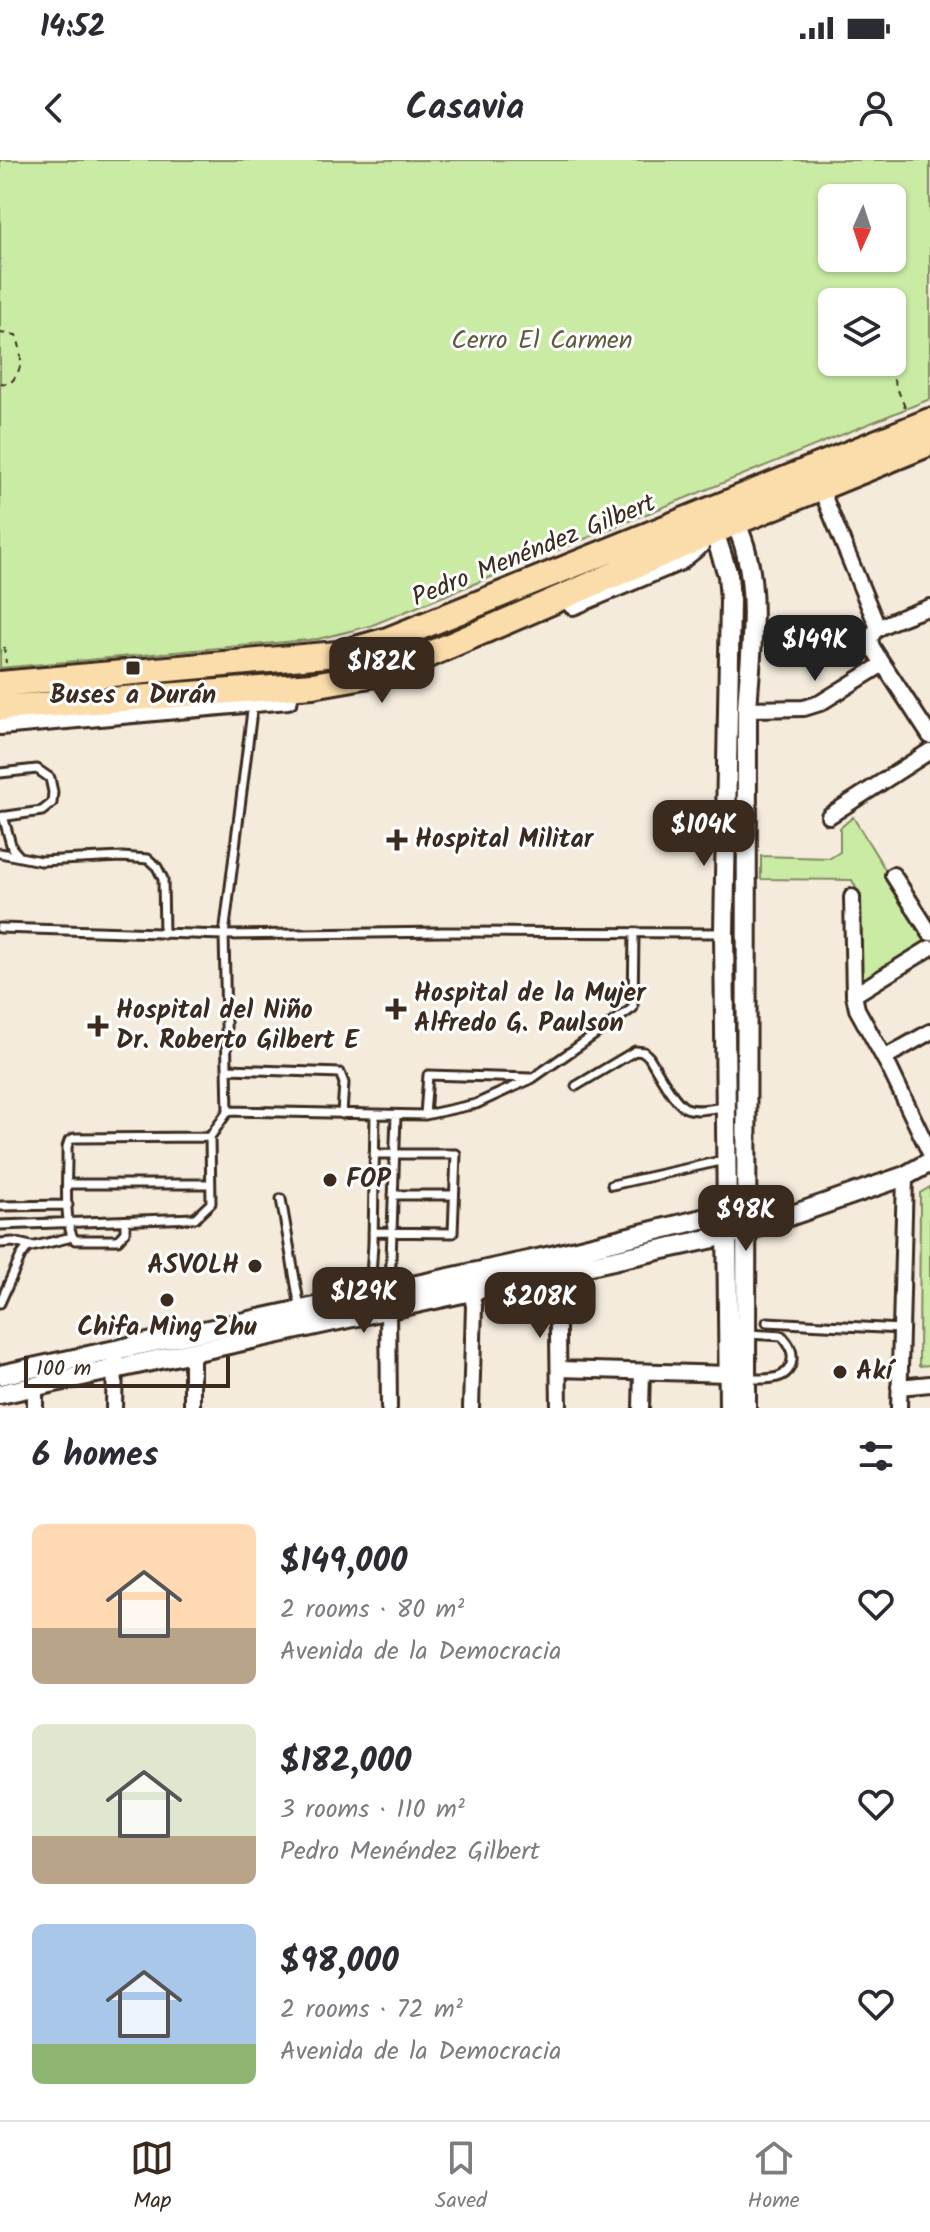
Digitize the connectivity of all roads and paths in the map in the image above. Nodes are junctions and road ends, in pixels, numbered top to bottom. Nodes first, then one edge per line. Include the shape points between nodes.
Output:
1 (0, 333) edge
2 (892, 376) edge
3 (0, 383) edge
4 (907, 411) dead end
5 (930, 421) edge
6 (930, 443) edge
7 (820, 487) junction
8 (721, 517) junction
9 (930, 607) edge
10 (878, 628) junction
11 (4, 647) dead end
12 (883, 664) junction
13 (3, 676) edge
14 (313, 685) junction
15 (355, 690) junction
16 (254, 695) junction
17 (56, 704) junction
18 (0, 708) edge
19 (747, 709) junction
20 (0, 724) edge
21 (930, 736) edge
22 (930, 751) edge
23 (0, 773) edge
24 (829, 816) dead end
25 (1, 817) edge
26 (0, 853) edge
27 (20, 857) junction
28 (893, 875) dead end
29 (852, 897) dead end
30 (0, 928) edge
31 (634, 933) junction
32 (724, 933) junction
33 (930, 933) edge
34 (164, 934) junction
35 (224, 935) junction
36 (930, 948) edge
37 (854, 995) junction
38 (930, 1032) edge
39 (884, 1058) junction
40 (228, 1069) junction
41 (533, 1078) junction
42 (576, 1086) dead end
43 (726, 1106) junction
44 (228, 1111) junction
45 (342, 1114) junction
46 (375, 1114) junction
47 (396, 1115) junction
48 (425, 1115) junction
49 (210, 1137) junction
50 (930, 1153) edge
51 (374, 1154) junction
52 (395, 1154) junction
53 (727, 1160) junction
54 (930, 1162) edge
55 (905, 1176) junction
56 (68, 1184) junction
57 (210, 1184) junction
58 (612, 1185) dead end
59 (393, 1195) junction
60 (454, 1195) junction
61 (281, 1199) dead end
62 (68, 1205) junction
63 (0, 1206) edge
64 (737, 1210) junction
65 (781, 1219) junction
66 (125, 1221) junction
67 (68, 1223) junction
68 (0, 1225) edge
69 (373, 1232) junction
70 (737, 1233) junction
71 (392, 1234) junction
72 (72, 1237) junction
73 (0, 1243) edge
74 (33, 1246) junction
75 (557, 1264) junction
76 (471, 1291) junction
77 (370, 1295) junction
78 (389, 1300) junction
79 (0, 1303) edge
80 (335, 1311) junction
81 (305, 1315) junction
82 (767, 1322) dead end
83 (901, 1329) junction
84 (746, 1334) junction
85 (114, 1350) junction
86 (192, 1352) junction
87 (116, 1369) junction
88 (559, 1369) junction
89 (642, 1372) junction
90 (0, 1375) edge
91 (737, 1376) junction
92 (930, 1384) edge
93 (35, 1386) junction
94 (899, 1387) junction
95 (0, 1394) edge
96 (35, 1408) edge
97 (114, 1408) edge
98 (192, 1408) edge
99 (389, 1408) edge
100 (471, 1408) edge
101 (559, 1408) edge
102 (641, 1408) edge
103 (729, 1408) edge
104 (746, 1408) edge
105 (899, 1408) edge

1 - 3 path via 16,335 22,350 18,376 9,384
2 - 4 path
5 - 8 main road, Pedro Menéndez Gilbert
6 - 7 main road, Pedro Menéndez Gilbert
7 - 8 main road, Pedro Menéndez Gilbert
7 - 10 street
8 - 13 main road, Pedro Menéndez Gilbert via 361,649
8 - 14 main road, Pedro Menéndez Gilbert via 408,663
8 - 15 street, Pedro Menéndez Gilbert via 679,561 401,676
8 - 19 street via 746,551 751,575
8 - 32 street via 730,600
9 - 10 street
10 - 12 street via 871,643
11 - 13 path
12 - 19 street via 820,703
12 - 21 street
14 - 15 main road
14 - 16 main road, Pedro Menéndez Gilbert
15 - 16 street, Pedro Menéndez Gilbert
16 - 17 main road, Pedro Menéndez Gilbert
16 - 20 street, Pedro Menéndez Gilbert
16 - 35 lane
17 - 18 main road, Pedro Menéndez Gilbert
17 - 20 main road
19 - 64 street
22 - 24 street
23 - 25 lane via 37,769 50,778 53,792 52,803 42,811
25 - 27 lane
26 - 27 lane
27 - 34 lane via 148,859 163,879
28 - 33 street
29 - 37 street
30 - 34 lane
31 - 32 lane
31 - 35 lane
31 - 41 lane via 633,1008
32 - 43 street
34 - 35 lane
35 - 40 lane
36 - 37 street
37 - 39 street
38 - 39 street
39 - 50 street
40 - 44 lane
40 - 45 lane via 340,1073
41 - 48 lane via 476,1104
41 - 48 lane via 428,1075
42 - 43 lane via 635,1051 644,1052 686,1108
43 - 53 street
44 - 45 lane
44 - 49 lane
45 - 46 lane
46 - 47 lane
46 - 51 lane
47 - 48 lane
47 - 52 lane
49 - 56 lane via 71,1139
49 - 57 lane
51 - 52 lane
51 - 69 lane
52 - 59 lane
52 - 60 lane via 456,1154
53 - 58 lane
53 - 64 street
54 - 55 street
55 - 65 street
55 - 83 street
56 - 57 lane
56 - 62 lane
57 - 66 lane via 211,1203 195,1218
59 - 60 lane
59 - 71 lane
60 - 71 lane via 453,1233
61 - 81 lane
62 - 63 lane
62 - 67 lane
64 - 65 street
64 - 70 street
64 - 75 street
65 - 70 street
66 - 67 lane
66 - 72 lane via 118,1240
67 - 68 lane
67 - 72 lane
69 - 71 lane
69 - 77 lane
70 - 75 street
70 - 84 street
70 - 91 street
71 - 78 lane
72 - 74 lane
73 - 74 lane
74 - 79 lane via 24,1251
75 - 76 street
75 - 78 street
75 - 88 street
76 - 78 street
76 - 100 street
77 - 78 street
77 - 80 street
78 - 80 street
78 - 99 street
80 - 81 street
81 - 85 street
81 - 86 street
82 - 83 lane
83 - 94 street
84 - 91 street
84 - 91 lane via 782,1336 792,1351 792,1365 777,1378
85 - 87 street
85 - 90 street
86 - 87 street
86 - 98 street
87 - 93 street
87 - 97 street
88 - 89 street
88 - 101 street
89 - 91 street
89 - 102 street
91 - 103 street
91 - 104 street
92 - 94 street
93 - 95 street
93 - 96 street
94 - 105 street

